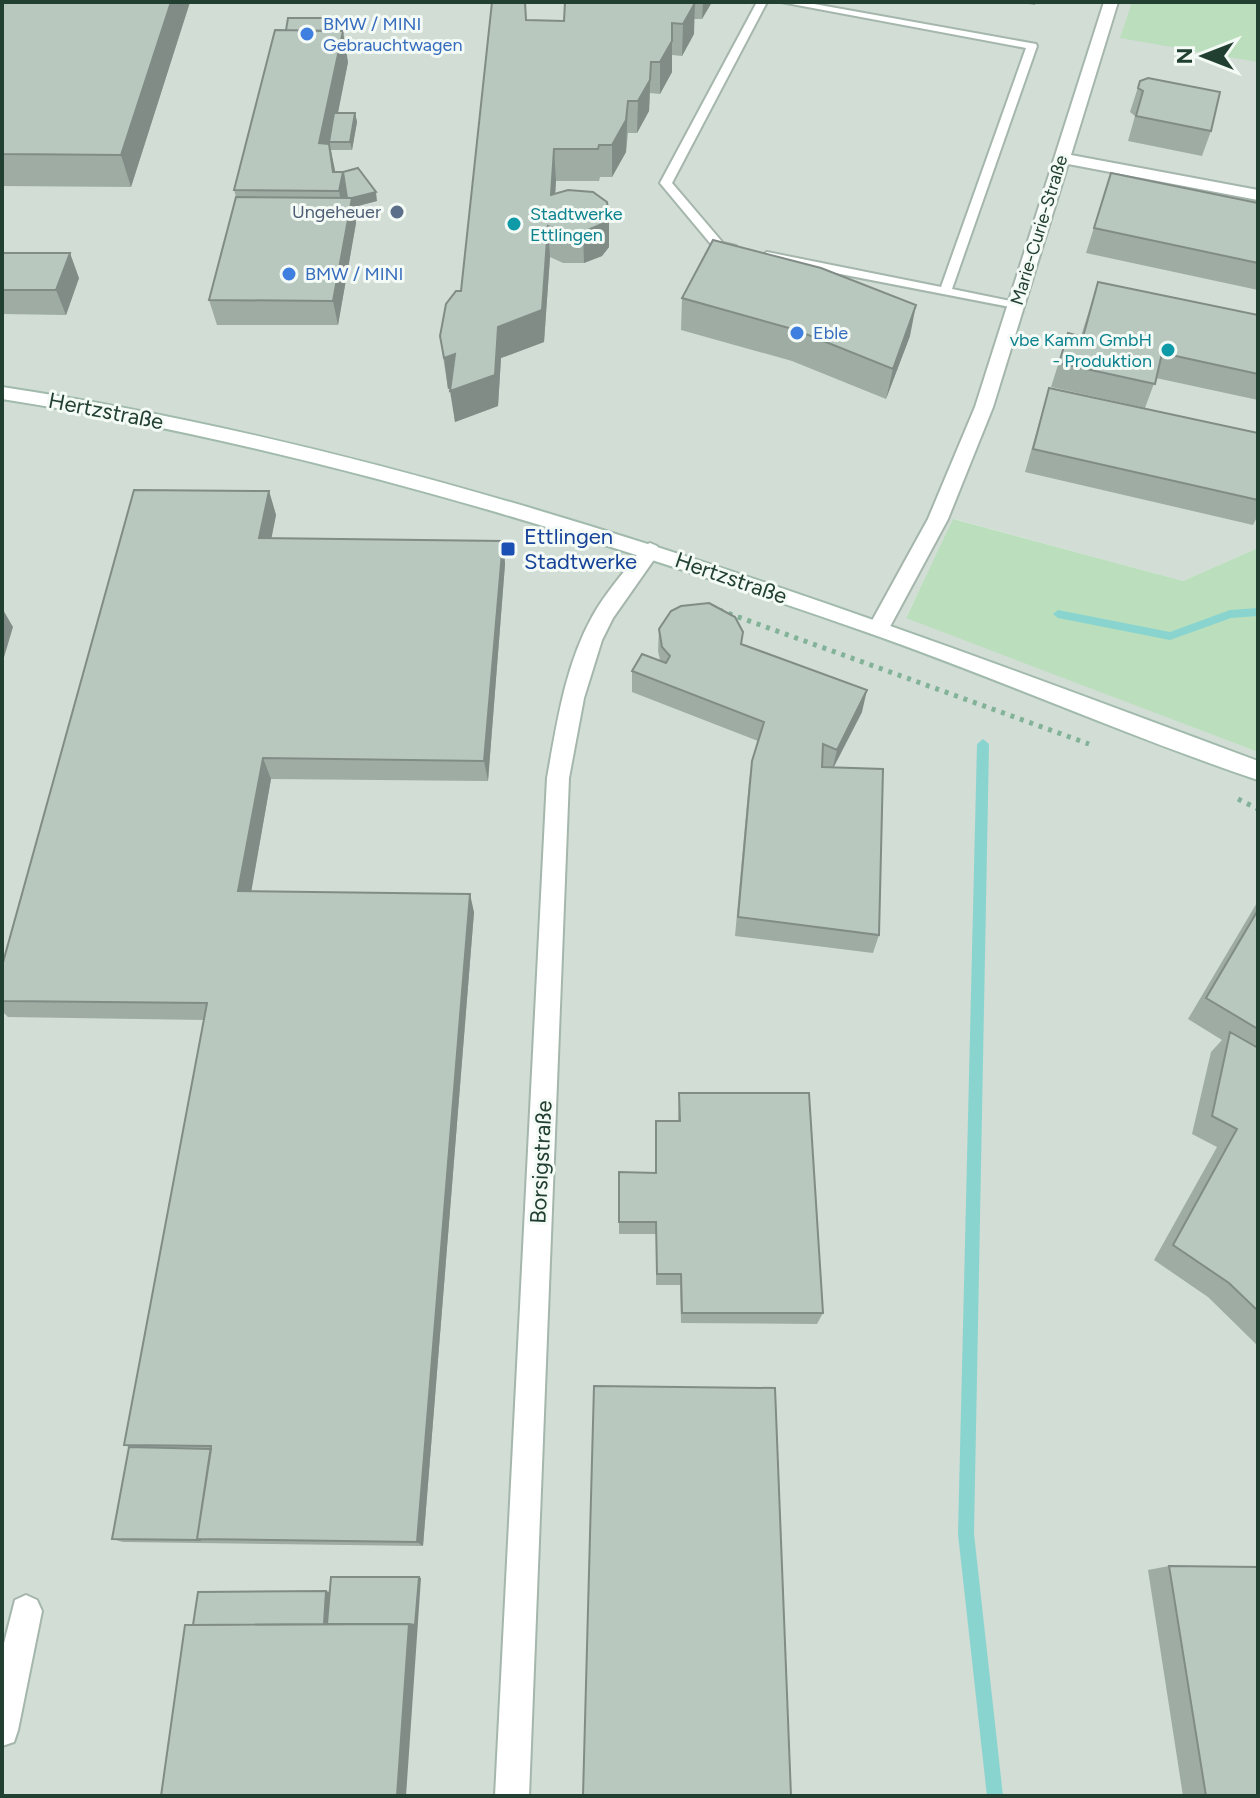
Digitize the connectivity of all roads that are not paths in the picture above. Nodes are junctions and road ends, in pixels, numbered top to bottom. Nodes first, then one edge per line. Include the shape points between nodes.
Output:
1 (762, 2) edge
2 (786, 2) edge
3 (1111, 2) edge
4 (1062, 158) junction
5 (1258, 195) edge
6 (946, 291) junction
7 (1016, 306) junction
8 (2, 393) edge
9 (650, 551) junction
10 (879, 628) junction
11 (1258, 771) edge
12 (26, 1611) dead end
13 (2, 1730) edge
14 (512, 1796) edge

1 - 6 lane via 666,183 719,246
2 - 6 lane via 1032,46
3 - 4 street, Marie-Curie-Straße
4 - 5 street
4 - 7 street, Marie-Curie-Straße
6 - 7 lane
7 - 10 street, Marie-Curie-Straße via 984,407 938,519
8 - 9 street, Hertzstraße via 112,410 398,477
9 - 10 street, Hertzstraße
9 - 14 street, Borsigstraße via 600,621 575,685 558,778
10 - 11 street, Hertzstraße
12 - 13 street

